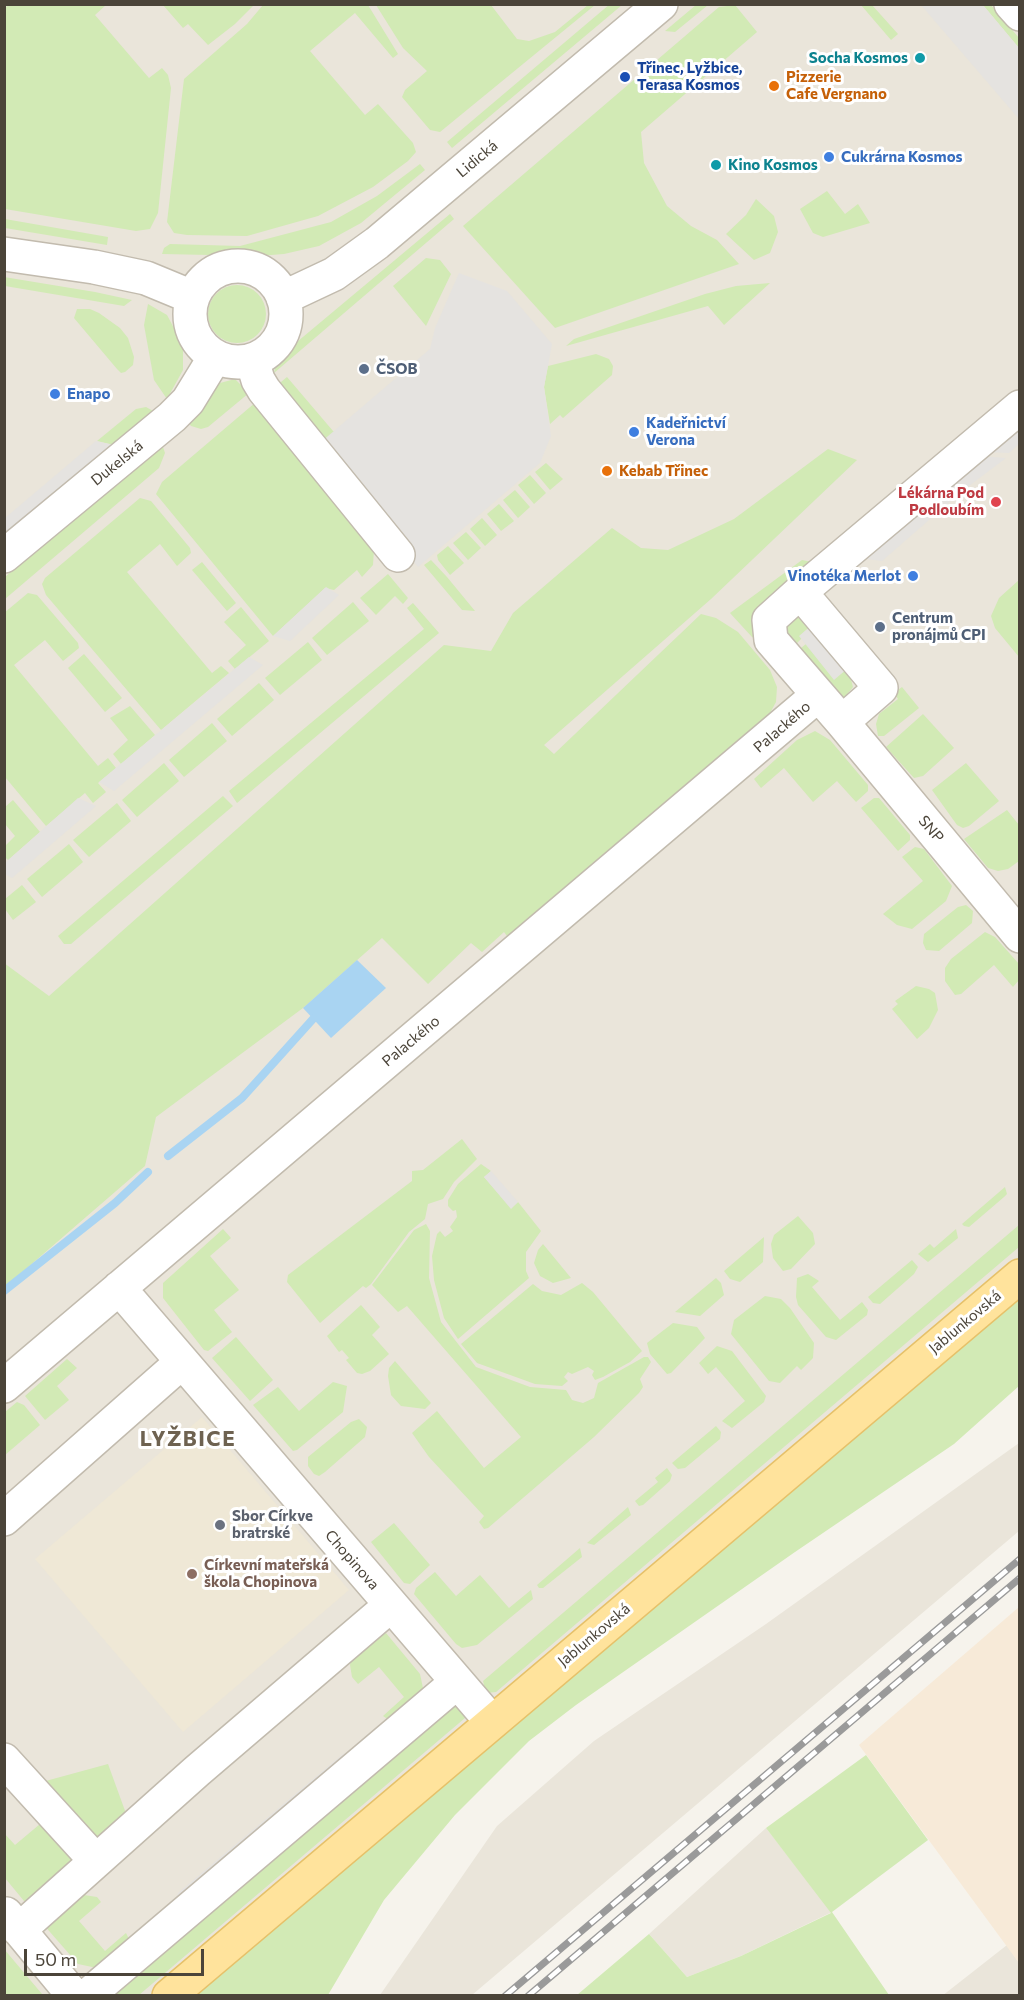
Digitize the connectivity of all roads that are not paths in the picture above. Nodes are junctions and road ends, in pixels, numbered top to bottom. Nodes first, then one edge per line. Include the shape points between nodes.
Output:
1 (661, 4) edge
2 (1011, 4) edge
3 (1020, 14) edge
4 (4, 254) edge
5 (192, 297) junction
6 (283, 298) junction
7 (215, 357) junction
8 (252, 360) junction
9 (1020, 407) edge
10 (398, 555) dead end
11 (4, 556) edge
12 (800, 592) junction
13 (818, 695) junction
14 (842, 722) junction
15 (1020, 936) edge
16 (1020, 1276) edge
17 (119, 1288) junction
18 (182, 1362) junction
19 (4, 1386) edge
20 (4, 1519) edge
21 (391, 1605) junction
22 (457, 1682) junction
23 (492, 1722) junction
24 (4, 1760) edge
25 (96, 1861) junction
26 (12, 1921) edge
27 (74, 1995) edge
28 (87, 1995) edge
29 (169, 1995) edge

1 - 6 street, Lidická via 377,243 334,274
2 - 3 street
4 - 5 street via 146,278
5 - 6 street via 201,282 214,272 246,266 275,283
5 - 7 street via 190,324 195,337
6 - 8 street via 284,328 277,342
7 - 8 street
7 - 11 street, Dukelská via 188,401 172,417
8 - 10 street via 264,390
9 - 12 street
12 - 13 street, SNP via 770,620 771,640
12 - 14 street via 880,688
13 - 14 street, SNP
13 - 17 street, Palackého
14 - 15 street, SNP
16 - 23 main road, Jablunkovská
17 - 18 street, Chopinova
17 - 19 street, Palackého
18 - 20 street
18 - 21 street, Chopinova
21 - 22 street, Chopinova
21 - 25 street
22 - 23 street, Chopinova
22 - 28 street
23 - 29 main road, Jablunkovská
24 - 25 street
25 - 26 street
26 - 27 street

